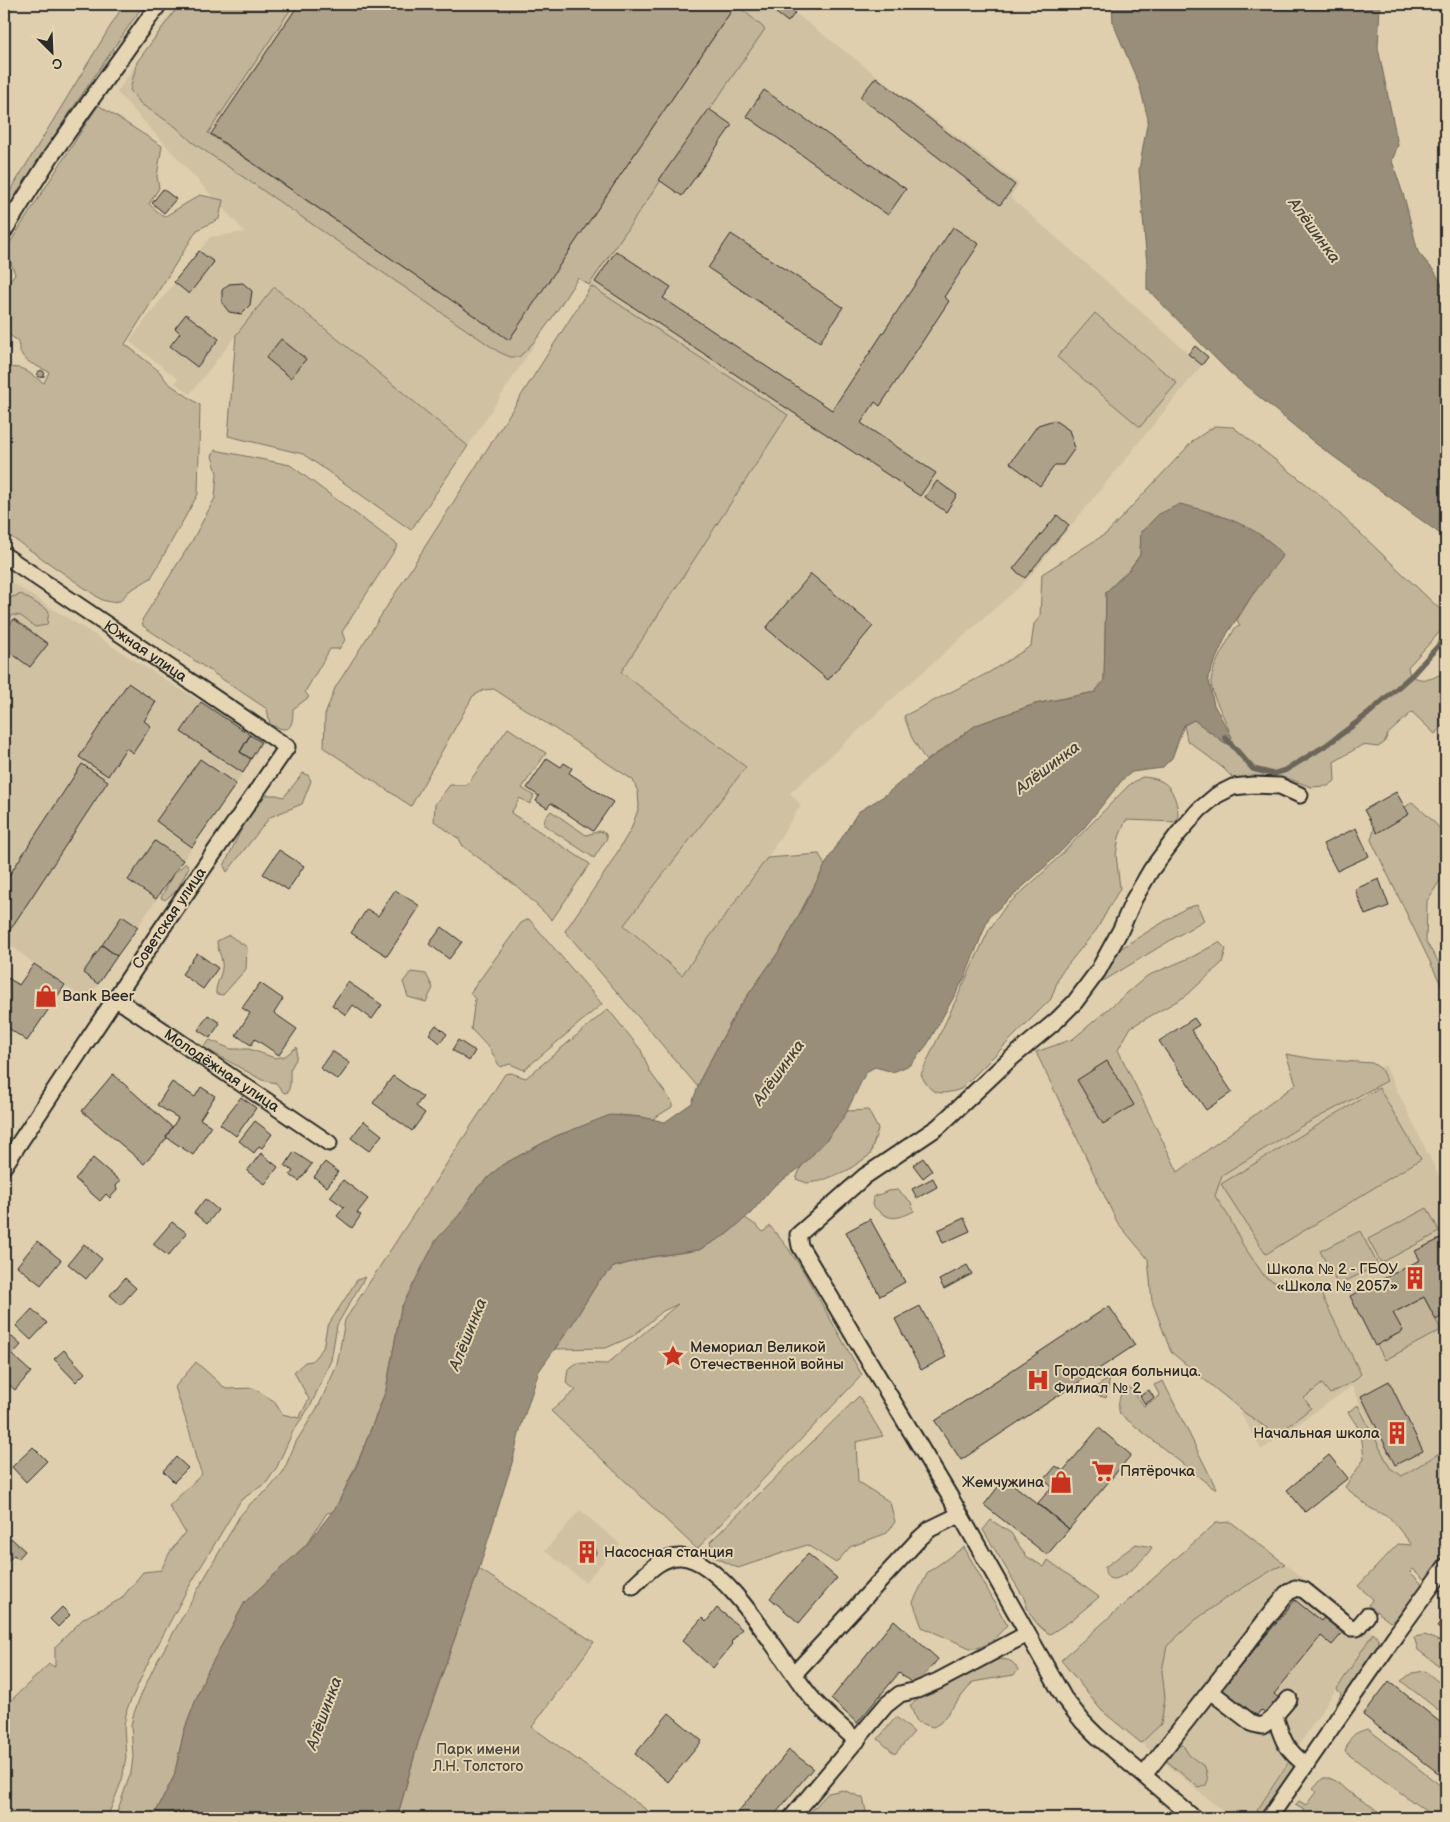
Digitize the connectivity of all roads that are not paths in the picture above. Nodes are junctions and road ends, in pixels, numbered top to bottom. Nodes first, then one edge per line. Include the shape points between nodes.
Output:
1 (159, 4) edge
2 (4, 230) edge
3 (4, 555) edge
4 (287, 747) joint
5 (1300, 795) dead end
6 (115, 998) junction
7 (329, 1143) dead end
8 (4, 1166) edge
9 (959, 1514) junction
10 (1446, 1566) edge
11 (633, 1586) dead end
12 (1367, 1616) dead end
13 (1027, 1634) junction
14 (794, 1674) junction
15 (1210, 1690) junction
16 (1289, 1699) dead end
17 (1275, 1716) junction
18 (856, 1741) junction
19 (1306, 1766) junction
20 (1144, 1775) junction
21 (791, 1818) edge
22 (1194, 1818) edge
23 (1269, 1818) edge

1 - 2 street via 51,156
3 - 4 street, Южная улица
4 - 6 street, Советская улица
5 - 9 street via 1280,786 1233,787 1199,810 1151,870 1098,971 1070,1008 938,1127 865,1176 798,1234 800,1246
6 - 7 street, Молодёжная улица
6 - 8 street, Советская улица
9 - 13 street
9 - 14 street via 930,1529 919,1539
10 - 19 street
11 - 14 street via 652,1567 666,1560 680,1557 699,1562 737,1596
12 - 15 street via 1357,1628 1351,1628 1304,1590 1295,1588 1286,1594
13 - 18 street via 938,1682 900,1694 886,1705
13 - 20 street via 1061,1693 1083,1722
14 - 18 street via 810,1697
15 - 17 street via 1252,1724 1262,1726
15 - 20 street
16 - 17 street
17 - 19 street via 1283,1742
18 - 21 street
19 - 23 street
20 - 22 street

